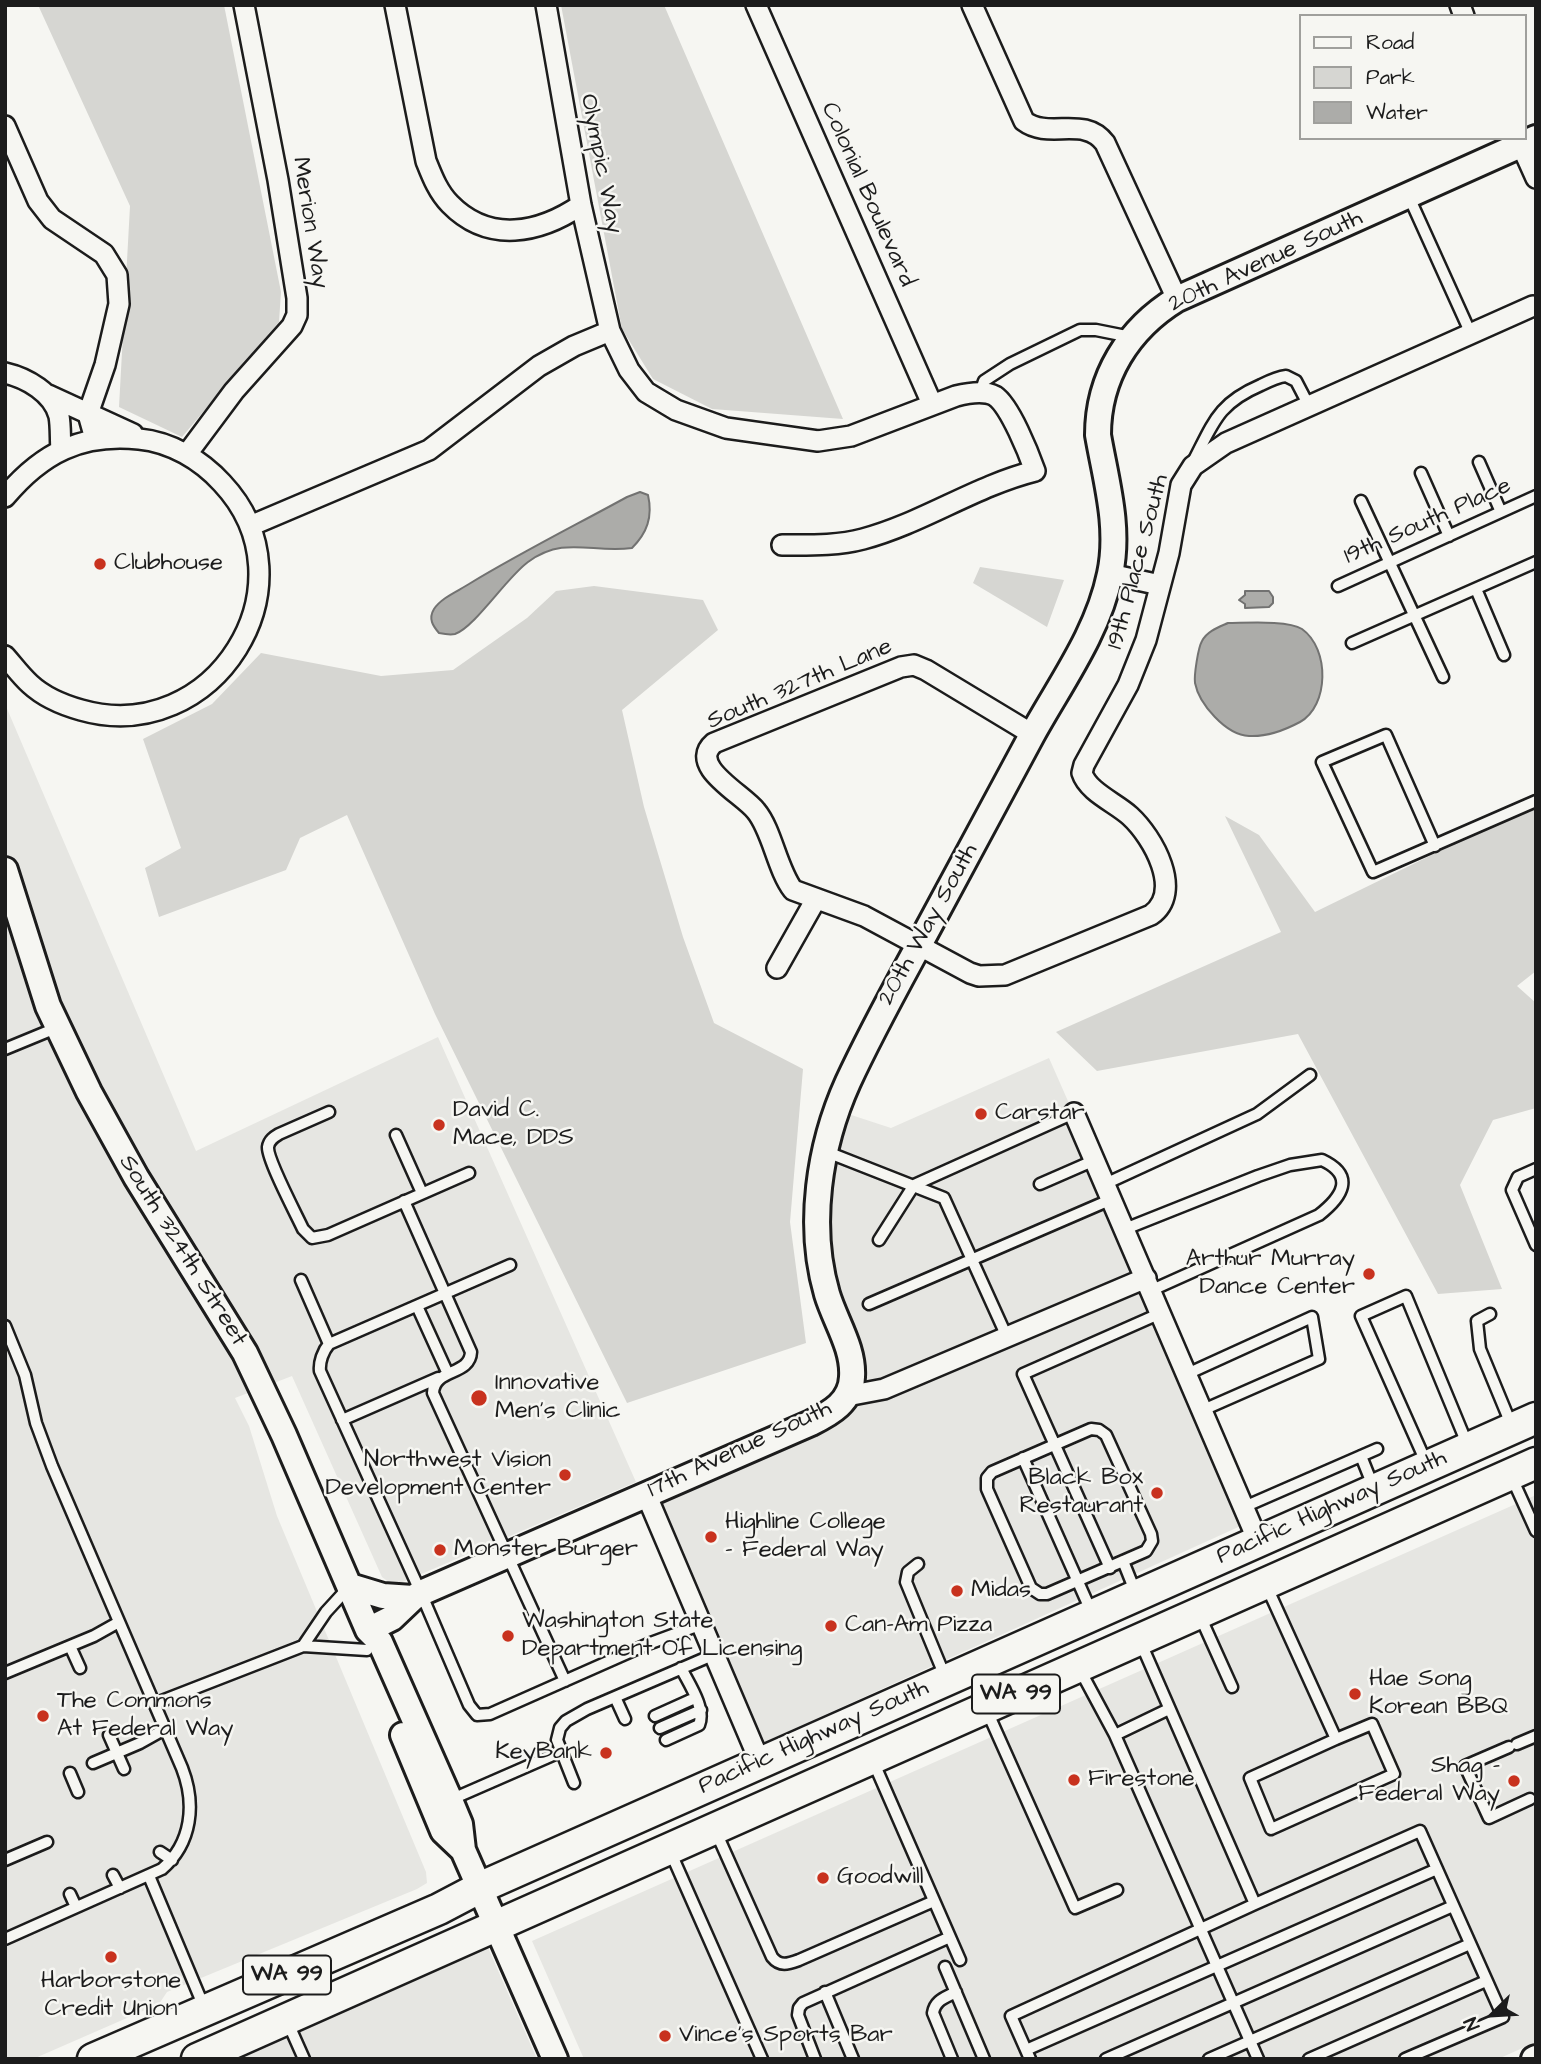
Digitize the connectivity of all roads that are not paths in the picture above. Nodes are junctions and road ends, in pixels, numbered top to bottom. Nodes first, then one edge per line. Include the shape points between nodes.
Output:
1 (244, 5) edge
2 (395, 5) edge
3 (546, 5) edge
4 (756, 5) edge
5 (972, 5) edge
6 (5, 126) edge
7 (1525, 141) edge
8 (1536, 178) edge
9 (1409, 197) junction
10 (581, 205) junction
11 (1177, 299) junction
12 (1533, 306) dead end
13 (610, 331) junction
14 (1471, 334) junction
15 (1131, 338) junction
16 (5, 373) edge
17 (980, 393) junction
18 (48, 395) junction
19 (932, 404) junction
20 (1309, 406) junction
21 (88, 414) junction
22 (95, 439) junction
23 (144, 439) junction
24 (61, 450) junction
25 (187, 454) junction
26 (1479, 463) dead end
27 (1104, 470) joint
28 (1187, 473) junction
29 (1421, 473) dead end
30 (1536, 496) edge
31 (5, 497) edge
32 (1361, 501) dead end
33 (1501, 512) junction
34 (250, 526) junction
35 (1449, 536) junction
36 (782, 545) dead end
37 (1536, 562) edge
38 (1390, 563) junction
39 (1110, 574) junction
40 (1160, 585) junction
41 (1338, 586) dead end
42 (1476, 589) junction
43 (1415, 616) junction
44 (1352, 643) dead end
45 (1504, 655) dead end
46 (5, 656) edge
47 (1443, 677) dead end
48 (1032, 734) junction
49 (1536, 801) edge
50 (1435, 846) junction
51 (5, 870) edge
52 (816, 899) junction
53 (919, 946) junction
54 (777, 968) dead end
55 (58, 1027) junction
56 (5, 1049) edge
57 (1310, 1075) dead end
58 (329, 1112) dead end
59 (1074, 1113) joint
60 (396, 1135) dead end
61 (824, 1151) junction
62 (1095, 1160) junction
63 (1536, 1169) edge
64 (469, 1173) dead end
65 (1040, 1184) dead end
66 (914, 1185) junction
67 (1108, 1192) junction
68 (422, 1193) junction
69 (404, 1201) junction
70 (1125, 1229) junction
71 (879, 1240) dead end
72 (1536, 1245) edge
73 (972, 1259) junction
74 (510, 1265) dead end
75 (301, 1280) dead end
76 (1149, 1284) junction
77 (446, 1293) junction
78 (869, 1304) dead end
79 (417, 1306) junction
80 (1161, 1313) junction
81 (1490, 1314) dead end
82 (5, 1326) edge
83 (1007, 1338) junction
84 (330, 1344) junction
85 (1187, 1374) junction
86 (445, 1375) junction
87 (848, 1396) junction
88 (1203, 1410) junction
89 (342, 1420) junction
90 (1524, 1423) edge
91 (1055, 1444) junction
92 (1377, 1448) dead end
93 (1468, 1448) junction
94 (1361, 1456) junction
95 (1023, 1458) junction
96 (1428, 1465) junction
97 (1523, 1468) edge
98 (1375, 1490) junction
99 (646, 1494) junction
100 (1244, 1507) junction
101 (1536, 1531) edge
102 (1258, 1541) junction
103 (506, 1555) junction
104 (1123, 1561) junction
105 (918, 1564) dead end
106 (1110, 1567) junction
107 (1078, 1581) junction
108 (1265, 1583) junction
109 (350, 1586) junction
110 (417, 1595) junction
111 (1137, 1595) junction
112 (1199, 1612) junction
113 (1093, 1614) junction
114 (119, 1622) junction
115 (702, 1624) junction
116 (367, 1640) junction
117 (1139, 1640) junction
118 (70, 1646) junction
119 (303, 1646) junction
120 (715, 1654) junction
121 (1078, 1666) junction
122 (80, 1668) dead end
123 (681, 1668) junction
124 (5, 1673) edge
125 (946, 1679) junction
126 (565, 1681) junction
127 (1232, 1687) dead end
128 (615, 1697) junction
129 (695, 1698) junction
130 (154, 1704) junction
131 (985, 1708) junction
132 (1169, 1709) junction
133 (701, 1710) junction
134 (655, 1716) dead end
135 (625, 1719) dead end
136 (660, 1728) dead end
137 (165, 1729) junction
138 (109, 1735) dead end
139 (1115, 1735) junction
140 (1536, 1736) edge
141 (1336, 1739) junction
142 (666, 1740) dead end
143 (560, 1752) junction
144 (117, 1753) junction
145 (871, 1757) junction
146 (760, 1762) junction
147 (93, 1763) dead end
148 (124, 1769) dead end
149 (69, 1773) dead end
150 (574, 1783) dead end
151 (78, 1792) dead end
152 (1531, 1799) dead end
153 (450, 1800) junction
154 (715, 1828) junction
155 (47, 1842) dead end
156 (669, 1848) junction
157 (463, 1850) junction
158 (160, 1852) dead end
159 (5, 1860) edge
160 (172, 1860) junction
161 (1437, 1869) junction
162 (113, 1875) dead end
163 (149, 1876) junction
164 (120, 1888) junction
165 (479, 1888) junction
166 (1116, 1890) dead end
167 (70, 1894) dead end
168 (934, 1900) junction
169 (1255, 1904) junction
170 (1453, 1906) junction
171 (76, 1907) junction
172 (496, 1926) junction
173 (1200, 1928) junction
174 (950, 1937) junction
175 (5, 1938) edge
176 (1470, 1944) junction
177 (960, 1960) dead end
178 (1217, 1966) junction
179 (945, 1967) dead end
180 (1486, 1981) junction
181 (825, 1992) junction
182 (956, 1992) junction
183 (1233, 2002) junction
184 (192, 2017) junction
185 (286, 2019) junction
186 (1250, 2040) junction
187 (1028, 2054) edge
188 (93, 2059) edge
189 (130, 2059) edge
190 (197, 2059) edge
191 (304, 2059) edge
192 (555, 2059) edge
193 (762, 2059) edge
194 (815, 2059) edge
195 (853, 2059) edge
196 (952, 2059) edge
197 (984, 2059) edge
198 (1106, 2059) edge
199 (1209, 2059) edge
200 (1258, 2059) edge
201 (1310, 2059) edge
202 (1405, 2059) edge

1 - 25 street, Merion Way via 278,180 297,315
2 - 10 street via 426,161 450,204 470,219 513,231 541,227
3 - 10 street, Olympic Way
4 - 19 street, Colonial Boulevard
5 - 11 street via 1024,121 1041,129 1088,130 1105,143
6 - 21 street via 38,201 52,219 104,254 117,275 118,304 105,365
7 - 8 street
7 - 9 street, 20th Avenue South
9 - 11 street, 20th Avenue South
9 - 14 lane
10 - 13 street, Olympic Way
11 - 15 street, 20th Avenue South
12 - 14 street, 19th Place South
13 - 19 street, Olympic Way via 629,370 646,391 676,410 726,428 803,440 836,439
13 - 34 street via 539,366 429,450
14 - 20 street, 19th Place South
15 - 17 lane via 1080,330 1010,363 984,381
15 - 27 street, 20th Avenue South via 1109,375 1099,408
16 - 18 street
17 - 19 street, Olympic Way
17 - 36 street via 1002,403 1035,471 869,537 836,544
18 - 21 street
18 - 24 street via 59,416
20 - 28 street, 19th Place South via 1226,443
20 - 28 lane via 1297,382 1286,376 1241,394 1219,414
21 - 22 street
21 - 23 street
22 - 23 street
22 - 24 street
23 - 25 street
24 - 31 street via 22,476
25 - 34 street via 228,489
26 - 33 lane
27 - 39 street, 20th Way South via 1114,533
28 - 40 street, 19th Place South via 1175,507
29 - 35 lane
30 - 33 lane, 19th South Place
32 - 38 lane
33 - 35 lane, 19th South Place
34 - 46 street via 259,573 249,629 227,666 180,703 121,717 96,715 66,706 30,684
35 - 38 lane, 19th South Place
37 - 42 lane
38 - 41 lane, 19th South Place
38 - 43 lane
39 - 40 street
39 - 48 street, 20th Way South via 1074,662
40 - 53 street, 19th Place South via 1138,661 1082,773 1148,838 1165,877 1162,905 1146,917 1001,976 974,975
42 - 43 lane
42 - 45 lane
43 - 44 lane
43 - 47 lane
48 - 52 street, South 327th Lane via 913,665 714,743 706,753 708,765 757,811 790,887
48 - 53 street, 20th Way South
49 - 50 lane
50 - 50 lane via 1373,872 1322,762 1386,735
51 - 55 street, South 324th Street
52 - 53 street, South 327th Lane via 864,916
52 - 54 street
53 - 61 street, 20th Way South via 869,1035 836,1110
55 - 56 lane
55 - 109 street, South 324th Street via 117,1145 245,1353
57 - 67 lane via 1257,1114
58 - 69 lane via 279,1134 268,1147 306,1234 320,1238
59 - 62 street
59 - 66 lane
60 - 68 lane
61 - 66 lane
61 - 87 street, 20th Way South via 818,1217 820,1257 852,1364
62 - 65 lane
62 - 67 street
63 - 72 lane via 1518,1177 1512,1190
64 - 68 lane
66 - 71 lane
66 - 73 lane via 945,1199
67 - 70 street
67 - 73 lane
68 - 69 lane
69 - 77 lane
70 - 76 street
70 - 76 lane via 1290,1165 1322,1160 1341,1177 1340,1196 1319,1215
73 - 78 lane
73 - 83 lane
74 - 77 lane
75 - 84 lane
76 - 80 street
76 - 83 street, 17th Avenue South
77 - 79 lane
77 - 86 lane via 471,1355 466,1364
79 - 84 lane
79 - 86 lane
80 - 85 street
80 - 91 lane via 1023,1374
81 - 90 lane via 1477,1321 1480,1349
82 - 114 lane via 25,1375 42,1441
83 - 87 street, 17th Avenue South via 884,1389
84 - 89 lane via 320,1367
85 - 88 street
85 - 88 lane via 1312,1317 1319,1359
86 - 89 lane
86 - 103 lane via 435,1382 433,1392
87 - 99 street, 17th Avenue South via 811,1423
88 - 100 street
89 - 110 lane
90 - 93 main road, Pacific Highway South / WA 99
91 - 95 lane
91 - 104 lane via 1095,1429 1106,1435 1152,1538 1146,1551
91 - 106 lane
92 - 94 lane
93 - 96 main road, Pacific Highway South / WA 99
93 - 96 lane via 1406,1296 1361,1316
94 - 98 lane
94 - 100 lane
95 - 107 lane
95 - 107 lane via 992,1472 986,1485 1031,1588 1047,1594
96 - 98 main road, Pacific Highway South / WA 99
97 - 101 lane
97 - 108 main road, Pacific Highway South / WA 99
98 - 102 main road, Pacific Highway South / WA 99
99 - 103 street, 17th Avenue South
99 - 115 street
100 - 102 street
102 - 111 main road, Pacific Highway South / WA 99
103 - 110 street, 17th Avenue South
103 - 126 lane
104 - 106 lane
104 - 111 lane
105 - 125 lane via 908,1572 906,1582
106 - 107 lane
107 - 113 lane
108 - 112 main road, Pacific Highway South / WA 99
108 - 141 lane
109 - 110 street, 17th Avenue South via 383,1596
109 - 116 street, South 324th Street
109 - 119 lane
110 - 116 street, 17th Avenue South
110 - 126 lane via 477,1715 490,1714
111 - 113 main road, Pacific Highway South / WA 99
112 - 117 main road, Pacific Highway South / WA 99
112 - 127 lane
113 - 125 main road, Pacific Highway South / WA 99
114 - 118 lane
114 - 130 lane
115 - 120 street
115 - 126 lane
116 - 119 lane
116 - 153 street, South 324th Street via 380,1642
116 - 157 street, South 324th Street via 443,1831
117 - 121 main road, Pacific Highway South / WA 99
117 - 132 lane
118 - 122 lane
118 - 124 lane
119 - 130 lane
120 - 123 lane
120 - 146 street
121 - 131 main road, Pacific Highway South / WA 99
121 - 139 lane
123 - 128 lane
123 - 129 lane
125 - 146 main road, Pacific Highway South / WA 99
128 - 135 lane
128 - 143 lane via 566,1721 557,1737
129 - 133 lane
129 - 134 lane
130 - 137 lane
131 - 145 main road, Pacific Highway South / WA 99
131 - 166 lane via 1075,1908
132 - 139 lane
132 - 169 lane
133 - 136 lane
133 - 142 lane via 699,1725
137 - 144 lane
137 - 160 lane via 191,1802 187,1830
138 - 144 lane
139 - 173 lane
140 - 152 lane via 1465,1766 1489,1818
141 - 141 lane via 1372,1724 1394,1773 1271,1829 1250,1778
143 - 150 lane
143 - 153 lane
144 - 147 lane
144 - 148 lane
145 - 154 main road, Pacific Highway South / WA 99
145 - 168 lane
146 - 165 main road, Pacific Highway South / WA 99
149 - 151 lane
153 - 157 street, South 324th Street via 460,1824
154 - 156 main road, Pacific Highway South / WA 99
154 - 168 lane via 772,1957 781,1964
155 - 159 lane
156 - 172 main road, Pacific Highway South / WA 99
156 - 193 lane
157 - 165 street, South 324th Street
158 - 160 lane
160 - 163 lane
161 - 169 lane via 1420,1831
161 - 170 lane
161 - 178 lane
162 - 164 lane
163 - 164 lane
163 - 184 lane
164 - 171 lane
165 - 172 street, South 324th Street
165 - 184 main road, Pacific Highway South / WA 99
167 - 171 lane
168 - 174 lane
169 - 173 lane
170 - 176 lane
170 - 183 lane
171 - 175 lane
172 - 185 main road, Pacific Highway South / WA 99
172 - 192 street, South 324th Street
173 - 178 lane
173 - 187 lane via 1011,2016
174 - 177 lane
174 - 181 lane
176 - 180 lane
176 - 186 lane
178 - 183 lane
178 - 187 lane
179 - 182 lane
180 - 201 lane
180 - 202 lane via 1503,2017
181 - 194 lane via 803,2003 798,2012
181 - 195 lane
182 - 196 lane via 933,2010
182 - 197 lane
183 - 186 lane
183 - 198 lane
184 - 188 main road, Pacific Highway South / WA 99
184 - 189 main road
185 - 190 main road, Pacific Highway South / WA 99
185 - 191 lane
186 - 199 lane
186 - 200 lane

